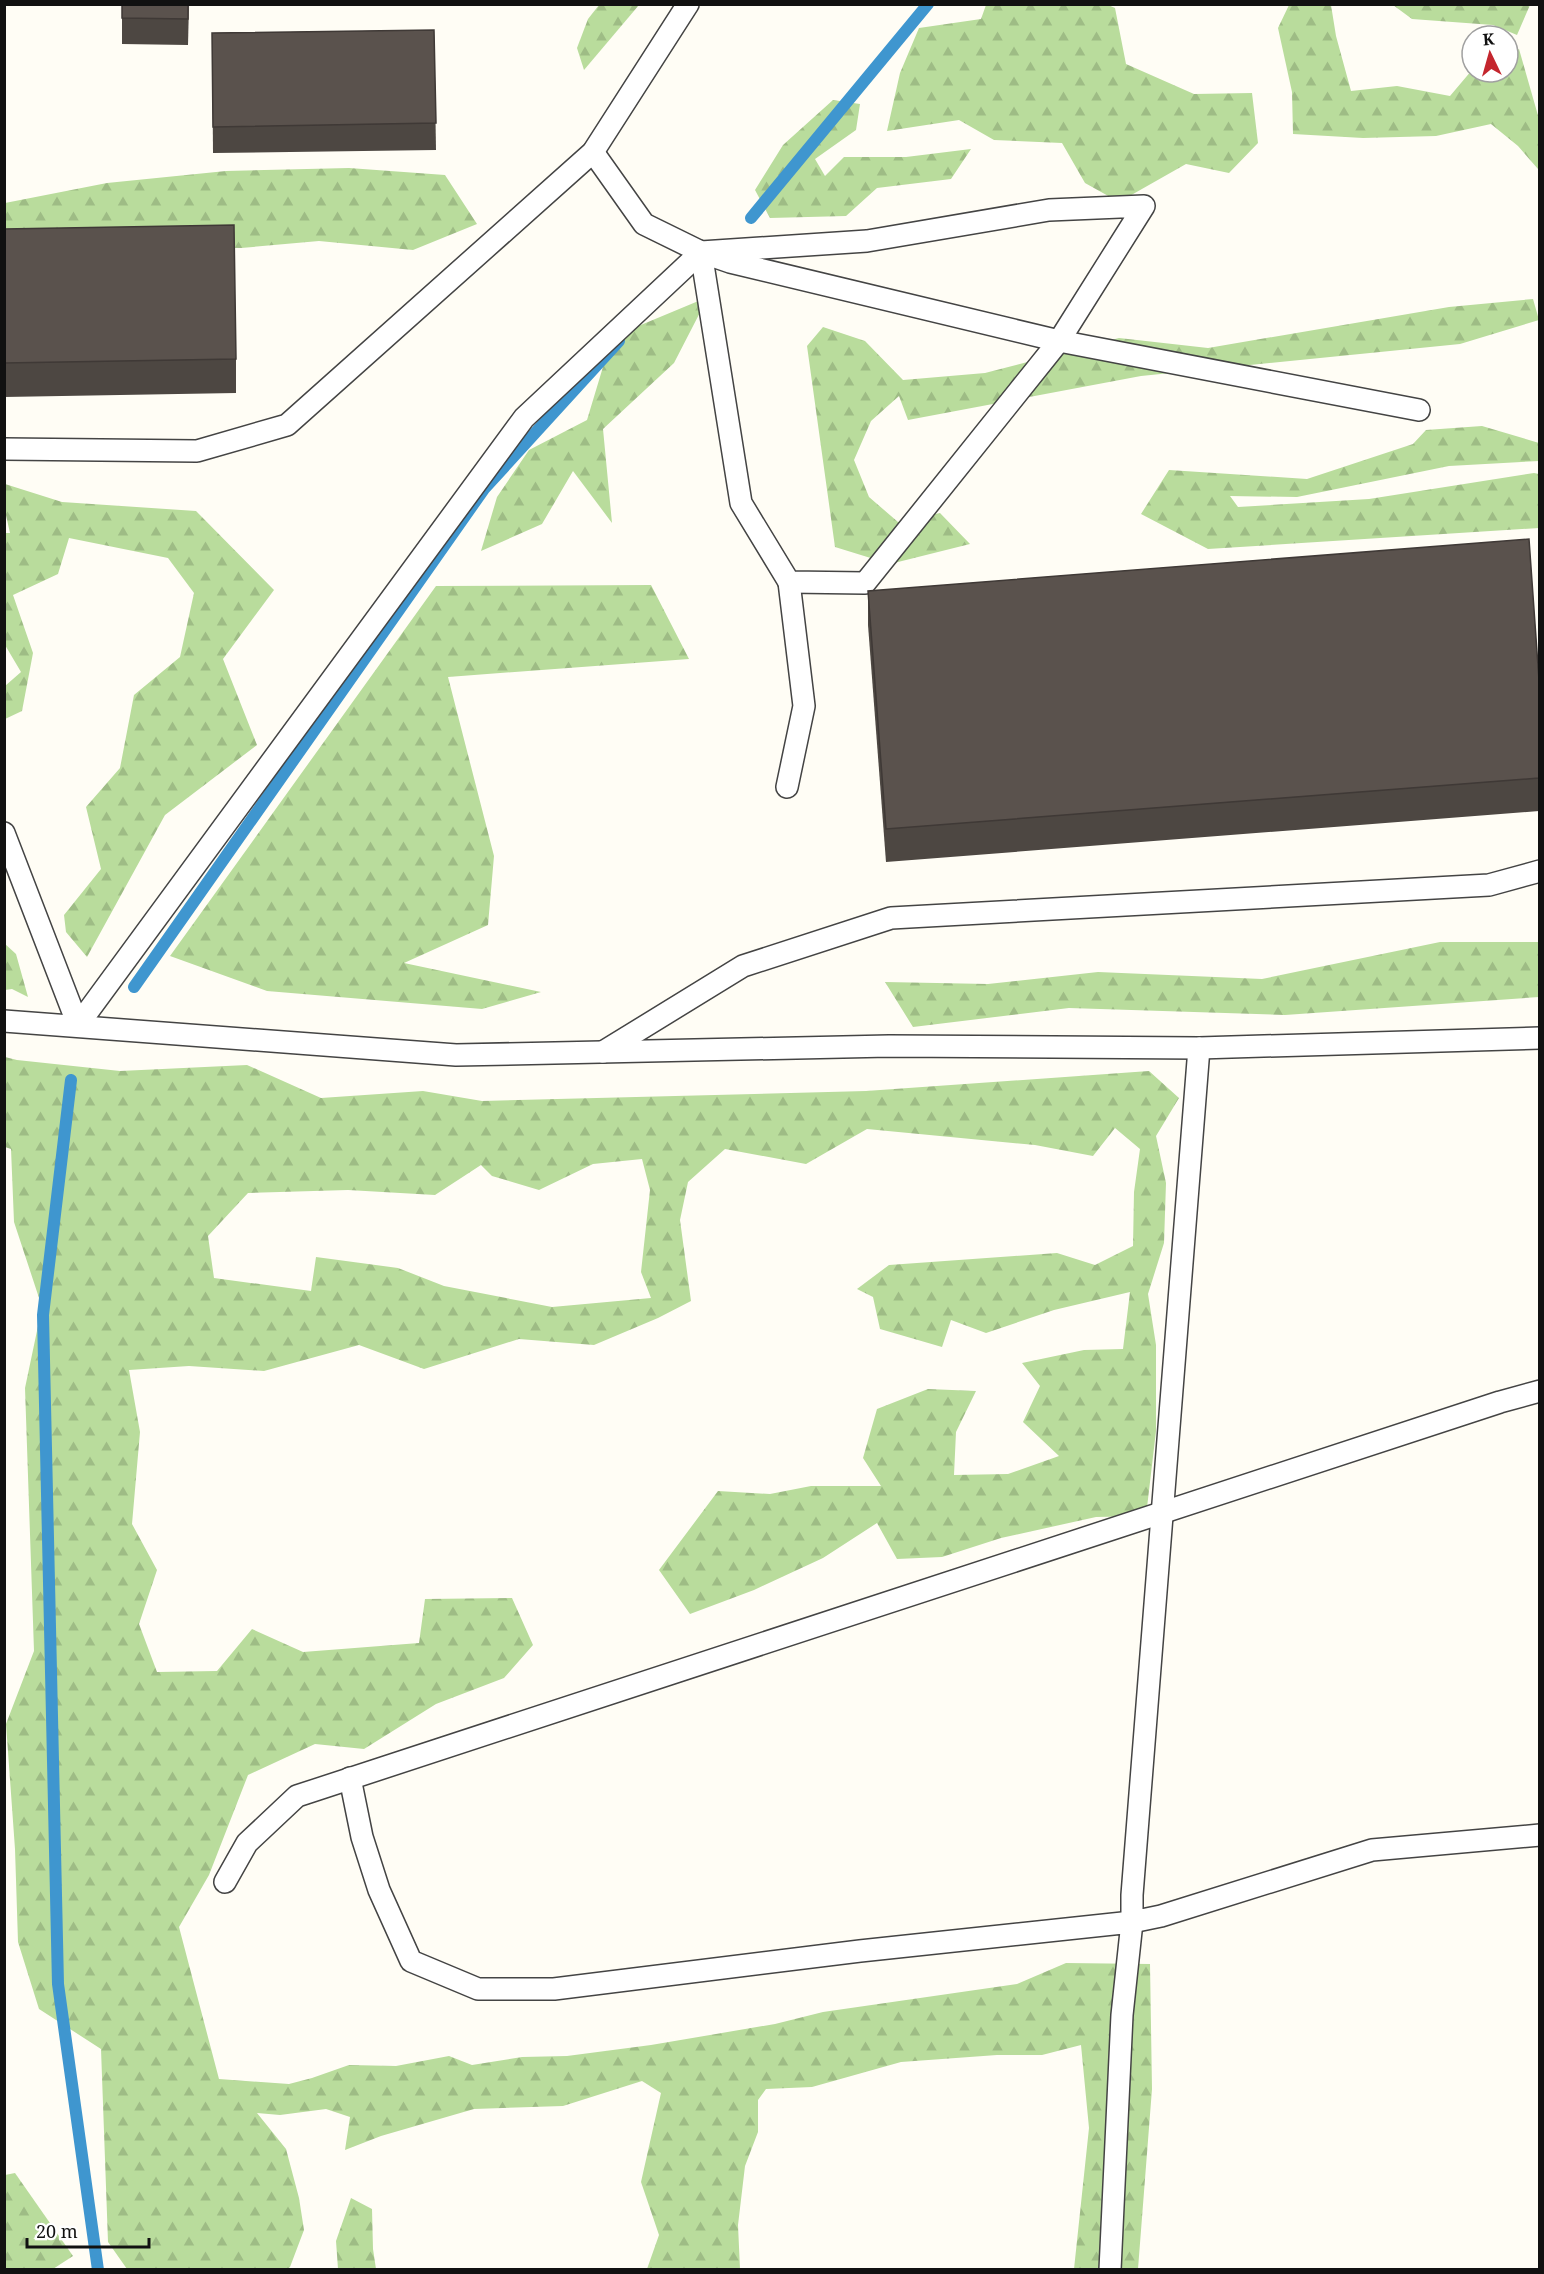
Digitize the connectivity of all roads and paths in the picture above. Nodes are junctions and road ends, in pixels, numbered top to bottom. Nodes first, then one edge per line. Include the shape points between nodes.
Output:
1 (688, 4) edge
2 (593, 152) junction
3 (701, 252) junction
4 (1059, 341) junction
5 (1419, 411) dead end
6 (4, 449) edge
7 (789, 582) junction
8 (787, 788) dead end
9 (4, 833) edge
10 (1539, 871) edge
11 (4, 1021) edge
12 (78, 1025) junction
13 (1539, 1038) edge
14 (1199, 1048) junction
15 (602, 1052) junction
16 (1539, 1392) edge
17 (1162, 1511) junction
18 (350, 1778) junction
19 (1539, 1834) edge
20 (225, 1882) dead end
21 (1132, 1922) junction
22 (1110, 2270) edge

1 - 2 lane
2 - 3 lane via 644,224
2 - 6 lane via 287,424 197,451
3 - 4 lane
3 - 4 lane via 867,241 1049,210 1144,206
3 - 7 lane via 741,503
3 - 12 lane via 524,418
4 - 5 lane
4 - 7 lane via 865,584
7 - 8 lane via 804,706
9 - 12 lane
10 - 15 lane via 1489,885 891,918 743,966
11 - 12 lane
12 - 15 lane via 456,1055
13 - 14 lane
14 - 15 lane via 889,1046
14 - 17 lane
16 - 17 lane
17 - 18 lane
17 - 21 lane
18 - 20 lane via 297,1796 247,1843
18 - 21 lane via 362,1838 379,1890 411,1961 478,1989 554,1989
19 - 21 lane via 1372,1850
21 - 22 lane via 1122,2015

